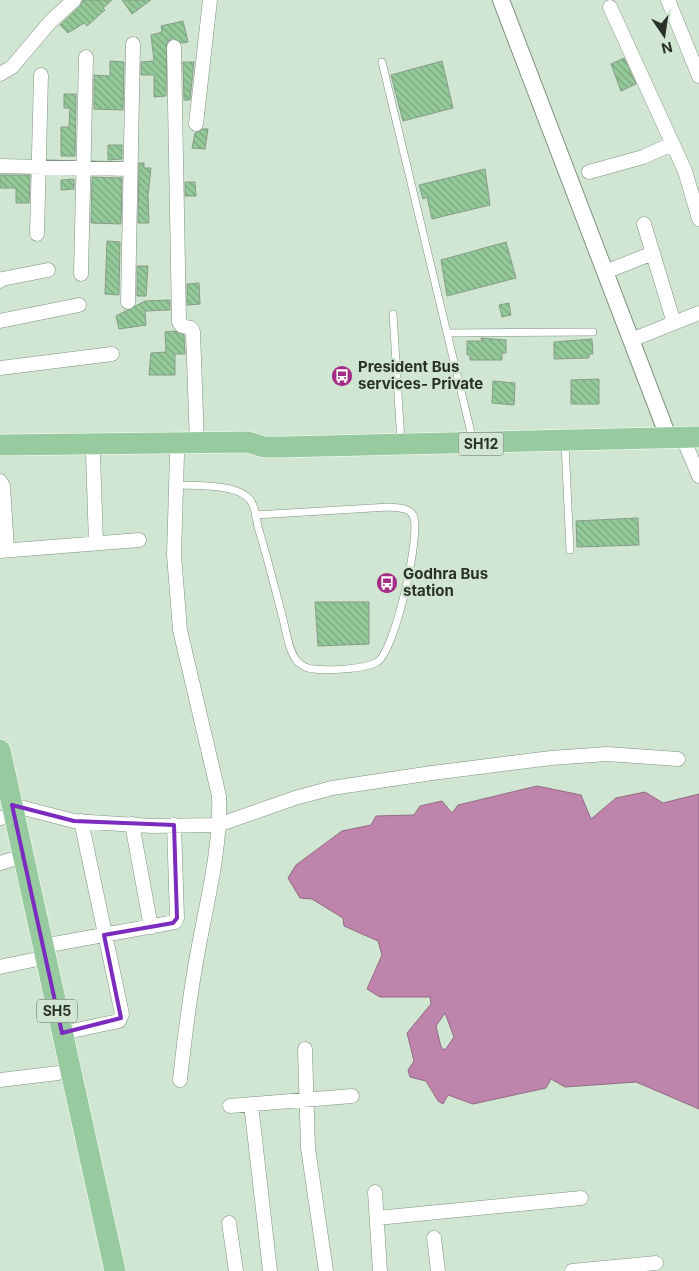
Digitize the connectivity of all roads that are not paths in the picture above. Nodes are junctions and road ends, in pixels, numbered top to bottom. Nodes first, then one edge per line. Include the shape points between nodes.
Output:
1 (74, 0) edge
2 (210, 0) edge
3 (501, 0) edge
4 (668, 0) edge
5 (610, 7) dead end
6 (133, 44) dead end
7 (174, 47) dead end
8 (86, 57) dead end
9 (382, 62) dead end
10 (0, 74) edge
11 (41, 75) dead end
12 (699, 76) edge
13 (196, 124) dead end
14 (672, 144) junction
15 (0, 166) edge
16 (39, 166) junction
17 (83, 168) junction
18 (129, 169) junction
19 (589, 172) dead end
20 (699, 219) edge
21 (644, 224) dead end
22 (37, 234) dead end
23 (653, 253) junction
24 (48, 270) dead end
25 (605, 272) junction
26 (81, 274) dead end
27 (0, 281) edge
28 (128, 302) dead end
29 (80, 305) dead end
30 (699, 312) edge
31 (392, 314) dead end
32 (0, 320) edge
33 (674, 323) junction
34 (593, 332) dead end
35 (449, 334) junction
36 (631, 340) junction
37 (112, 354) dead end
38 (0, 368) edge
39 (684, 438) edge
40 (565, 442) junction
41 (198, 444) junction
42 (474, 444) junction
43 (0, 445) edge
44 (401, 445) junction
45 (264, 447) junction
46 (93, 454) junction
47 (177, 454) junction
48 (0, 456) edge
49 (699, 476) edge
50 (0, 481) edge
51 (176, 485) junction
52 (255, 515) junction
53 (139, 540) dead end
54 (96, 543) junction
55 (570, 550) dead end
56 (4, 551) edge
57 (0, 750) edge
58 (678, 758) dead end
59 (3, 813) edge
60 (81, 821) junction
61 (132, 824) junction
62 (174, 825) junction
63 (218, 825) junction
64 (5, 861) edge
65 (151, 927) junction
66 (104, 935) junction
67 (38, 953) junction
68 (0, 967) edge
69 (62, 1033) junction
70 (305, 1049) dead end
71 (58, 1073) junction
72 (0, 1080) edge
73 (180, 1080) dead end
74 (352, 1096) dead end
75 (306, 1100) junction
76 (251, 1104) junction
77 (230, 1106) dead end
78 (375, 1192) dead end
79 (581, 1198) dead end
80 (377, 1218) junction
81 (228, 1223) dead end
82 (434, 1238) dead end
83 (656, 1263) dead end
84 (601, 1270) edge
85 (102, 1271) edge
86 (115, 1271) edge
87 (236, 1271) edge
88 (270, 1271) edge
89 (326, 1271) edge
90 (380, 1271) edge
91 (438, 1271) edge
92 (572, 1271) edge

1 - 10 street via 12,66
2 - 13 street
3 - 25 street
4 - 12 street
5 - 14 street
6 - 18 street
7 - 41 street via 179,322 194,332
8 - 17 street
9 - 35 lane
11 - 16 street
14 - 19 street via 643,157
14 - 20 street via 685,171
15 - 16 street
16 - 17 street
16 - 22 street
17 - 18 street
17 - 26 street
18 - 28 street
21 - 23 street
23 - 25 street
23 - 33 street
24 - 27 street
25 - 36 street
29 - 32 street
30 - 33 street
31 - 44 lane
33 - 36 street
34 - 35 lane
35 - 42 lane
36 - 39 street
37 - 38 street
39 - 40 main road, SH12
39 - 49 street
40 - 42 main road, SH12
40 - 55 lane
41 - 43 main road, SH12
41 - 45 main road, SH12 via 248,442
42 - 44 main road, SH12
44 - 45 main road, SH12
45 - 47 main road, SH12 via 248,453
46 - 47 main road, SH12
46 - 48 main road, SH12
46 - 54 street
47 - 51 street
50 - 56 street via 3,486
51 - 52 lane via 232,489 246,496
51 - 63 street via 174,555 180,630 219,796
52 - 52 lane via 290,645 297,660 307,668 317,670 367,666 383,658 400,617 413,544 412,514 406,509 389,507
53 - 54 street
54 - 56 street
57 - 59 main road, SH5
58 - 63 street via 607,754 432,773 332,788
59 - 60 street
59 - 64 main road, SH5
59 - 67 main road, SH5
60 - 61 street
60 - 66 street
61 - 62 street
61 - 65 street
62 - 63 street
62 - 65 street via 178,918 173,923
63 - 73 street via 190,994
64 - 67 main road, SH5
65 - 66 street
66 - 67 street
66 - 69 street via 121,1018 116,1022
67 - 68 street
67 - 69 main road, SH5
67 - 71 main road, SH5
69 - 86 main road, SH5
70 - 75 street
71 - 72 street
71 - 85 main road, SH5
74 - 75 street
75 - 76 street
75 - 89 street via 308,1148
76 - 77 street
76 - 88 street
78 - 80 street
79 - 80 street
80 - 90 street
81 - 87 street
82 - 91 street
83 - 84 street
84 - 92 street

